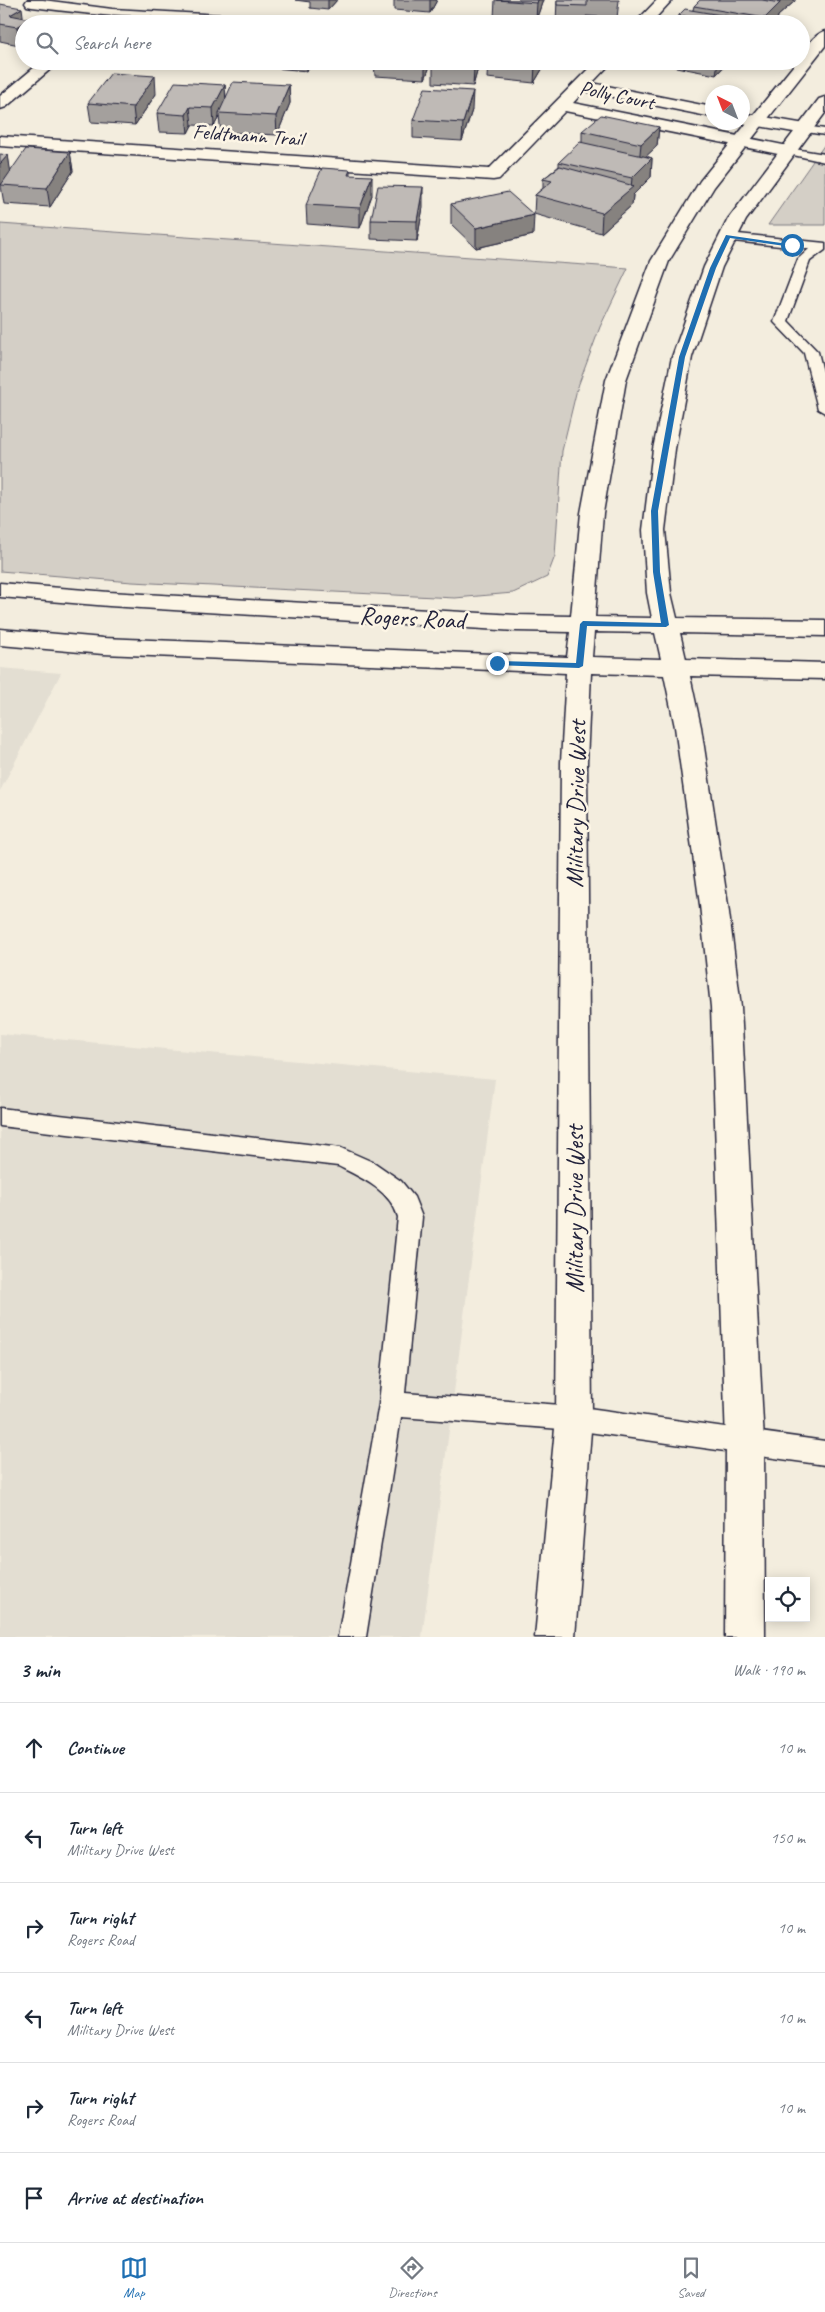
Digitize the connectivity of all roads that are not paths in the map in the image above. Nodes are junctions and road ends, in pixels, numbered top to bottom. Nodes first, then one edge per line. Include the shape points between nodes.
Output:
1 (665, 0) edge
2 (32, 3) dead end
3 (112, 13) junction
4 (110, 15) edge
5 (145, 15) edge
6 (650, 15) edge
7 (825, 36) edge
8 (810, 53) edge
9 (41, 70) edge
10 (597, 70) edge
11 (794, 70) edge
12 (582, 86) junction
13 (825, 102) edge
14 (0, 104) edge
15 (562, 106) junction
16 (680, 106) junction
17 (705, 111) edge
18 (750, 119) edge
19 (662, 127) junction
20 (746, 130) edge
21 (815, 131) edge
22 (0, 141) edge
23 (741, 142) junction
24 (788, 152) junction
25 (825, 158) edge
26 (728, 236) junction
27 (824, 245) edge
28 (810, 351) junction
29 (825, 351) edge
30 (825, 409) edge
31 (0, 590) edge
32 (583, 624) junction
33 (666, 625) junction
34 (825, 628) edge
35 (0, 636) edge
36 (579, 666) junction
37 (674, 667) junction
38 (825, 671) edge
39 (0, 1117) edge
40 (391, 1404) junction
41 (574, 1418) junction
42 (745, 1442) junction
43 (825, 1453) edge
44 (352, 1637) edge
45 (555, 1637) edge
46 (744, 1637) edge

1 - 6 main road
2 - 3 main road
3 - 4 main road
3 - 5 main road
7 - 8 main road, Military Drive West
9 - 14 main road
10 - 12 main road
11 - 18 main road, Military Drive West
12 - 15 main road
12 - 16 main road, Polly Court
13 - 21 main road
15 - 19 main road, Polly Court
15 - 22 main road, Feldtmann Trail via 493,175
16 - 17 main road, Polly Court
16 - 19 main road, Polly Court
18 - 21 main road
19 - 23 main road, Polly Court
20 - 23 main road, Military Drive West
21 - 24 main road
23 - 24 main road, Polly Court
23 - 32 main road, Military Drive West via 706,185 660,261 616,380 592,513
24 - 25 lane
24 - 26 main road via 737,219
26 - 27 lane
26 - 33 main road via 713,268 682,357 664,448 654,530 656,572
27 - 28 lane via 804,259 781,322
28 - 29 lane
28 - 30 lane
31 - 32 main road, Rogers Road via 496,622
32 - 33 main road, Rogers Road
32 - 36 main road, Military Drive West
33 - 34 main road, Rogers Road
33 - 37 main road
35 - 36 main road, Rogers Road via 103,646
36 - 37 main road, Rogers Road
36 - 41 main road, Military Drive West via 574,762
37 - 38 main road, Rogers Road
37 - 42 main road via 691,746 726,1007
39 - 40 lane via 341,1157 371,1172 405,1201 410,1217
40 - 41 lane
40 - 44 lane
41 - 42 lane
41 - 45 main road, Military Drive West
42 - 43 lane
42 - 46 main road

